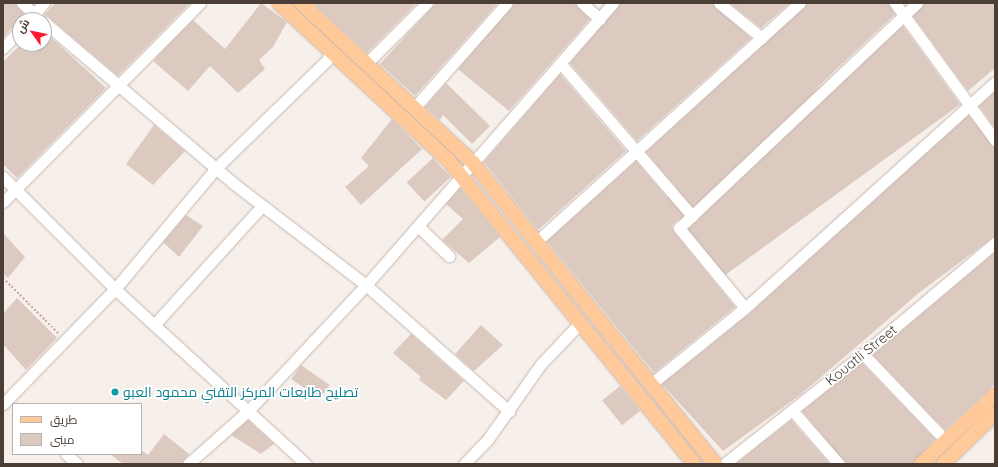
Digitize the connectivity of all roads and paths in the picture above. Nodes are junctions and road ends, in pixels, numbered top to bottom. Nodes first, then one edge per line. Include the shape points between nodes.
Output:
1 (22, 3) edge
2 (44, 3) edge
3 (200, 3) edge
4 (280, 3) edge
5 (301, 3) edge
6 (427, 3) edge
7 (507, 3) edge
8 (582, 3) edge
9 (613, 3) edge
10 (719, 3) edge
11 (800, 3) edge
12 (894, 3) edge
13 (917, 3) edge
14 (30, 12) edge
15 (39, 12) edge
16 (904, 14) junction
17 (600, 18) junction
18 (52, 29) edge
19 (12, 38) edge
20 (762, 38) junction
21 (3, 48) edge
22 (331, 50) junction
23 (366, 64) junction
24 (561, 64) junction
25 (995, 82) edge
26 (120, 86) junction
27 (967, 106) junction
28 (414, 108) junction
29 (995, 140) edge
30 (636, 153) junction
31 (474, 164) junction
32 (216, 168) junction
33 (462, 176) junction
34 (3, 177) edge
35 (16, 189) junction
36 (3, 202) edge
37 (262, 206) junction
38 (692, 216) junction
39 (419, 227) junction
40 (536, 242) junction
41 (995, 243) edge
42 (449, 256) dead end
43 (3, 278) edge
44 (366, 285) junction
45 (116, 289) junction
46 (745, 308) junction
47 (579, 324) junction
48 (154, 325) junction
49 (64, 340) junction
50 (863, 354) junction
51 (651, 384) junction
52 (995, 395) edge
53 (6, 403) edge
54 (792, 410) junction
55 (248, 411) junction
56 (509, 411) junction
57 (995, 414) edge
58 (946, 441) junction
59 (67, 455) edge
60 (77, 464) edge
61 (188, 464) edge
62 (306, 464) edge
63 (464, 464) edge
64 (694, 464) edge
65 (715, 464) edge
66 (724, 464) edge
67 (839, 464) edge
68 (921, 464) edge
69 (943, 464) edge

1 - 14 street
2 - 15 street
3 - 26 street
4 - 22 main road
5 - 23 main road
6 - 23 street
7 - 28 street
8 - 17 street
9 - 17 street
10 - 20 street
11 - 20 street
12 - 16 street
13 - 16 street
16 - 27 street
16 - 38 street
17 - 24 street
18 - 26 street
19 - 21 street
20 - 30 street
22 - 32 street via 327,60
22 - 33 main road
23 - 28 main road
24 - 30 street
24 - 31 street
25 - 27 street
26 - 32 street
26 - 35 street
27 - 29 street
27 - 46 street
28 - 31 main road
30 - 38 street
30 - 40 street
31 - 33 street
31 - 40 main road
32 - 37 street
32 - 45 street
33 - 39 street
33 - 47 main road
34 - 35 street
35 - 36 street
35 - 45 street
37 - 44 street
37 - 48 street
38 - 46 street via 679,228
39 - 42 street
39 - 44 street
40 - 51 main road
41 - 50 street, Kouatli Street
43 - 49 path
44 - 55 street
44 - 56 street
45 - 48 street
45 - 49 street
46 - 51 street
47 - 56 street via 541,364
47 - 64 main road
48 - 55 street
49 - 53 street
50 - 54 street, Kouatli Street
50 - 58 street
51 - 65 main road
52 - 58 main road
54 - 66 street, Kouatli Street
54 - 67 street
55 - 61 street
55 - 62 street
56 - 63 street
57 - 69 main road
58 - 68 main road
59 - 60 street

